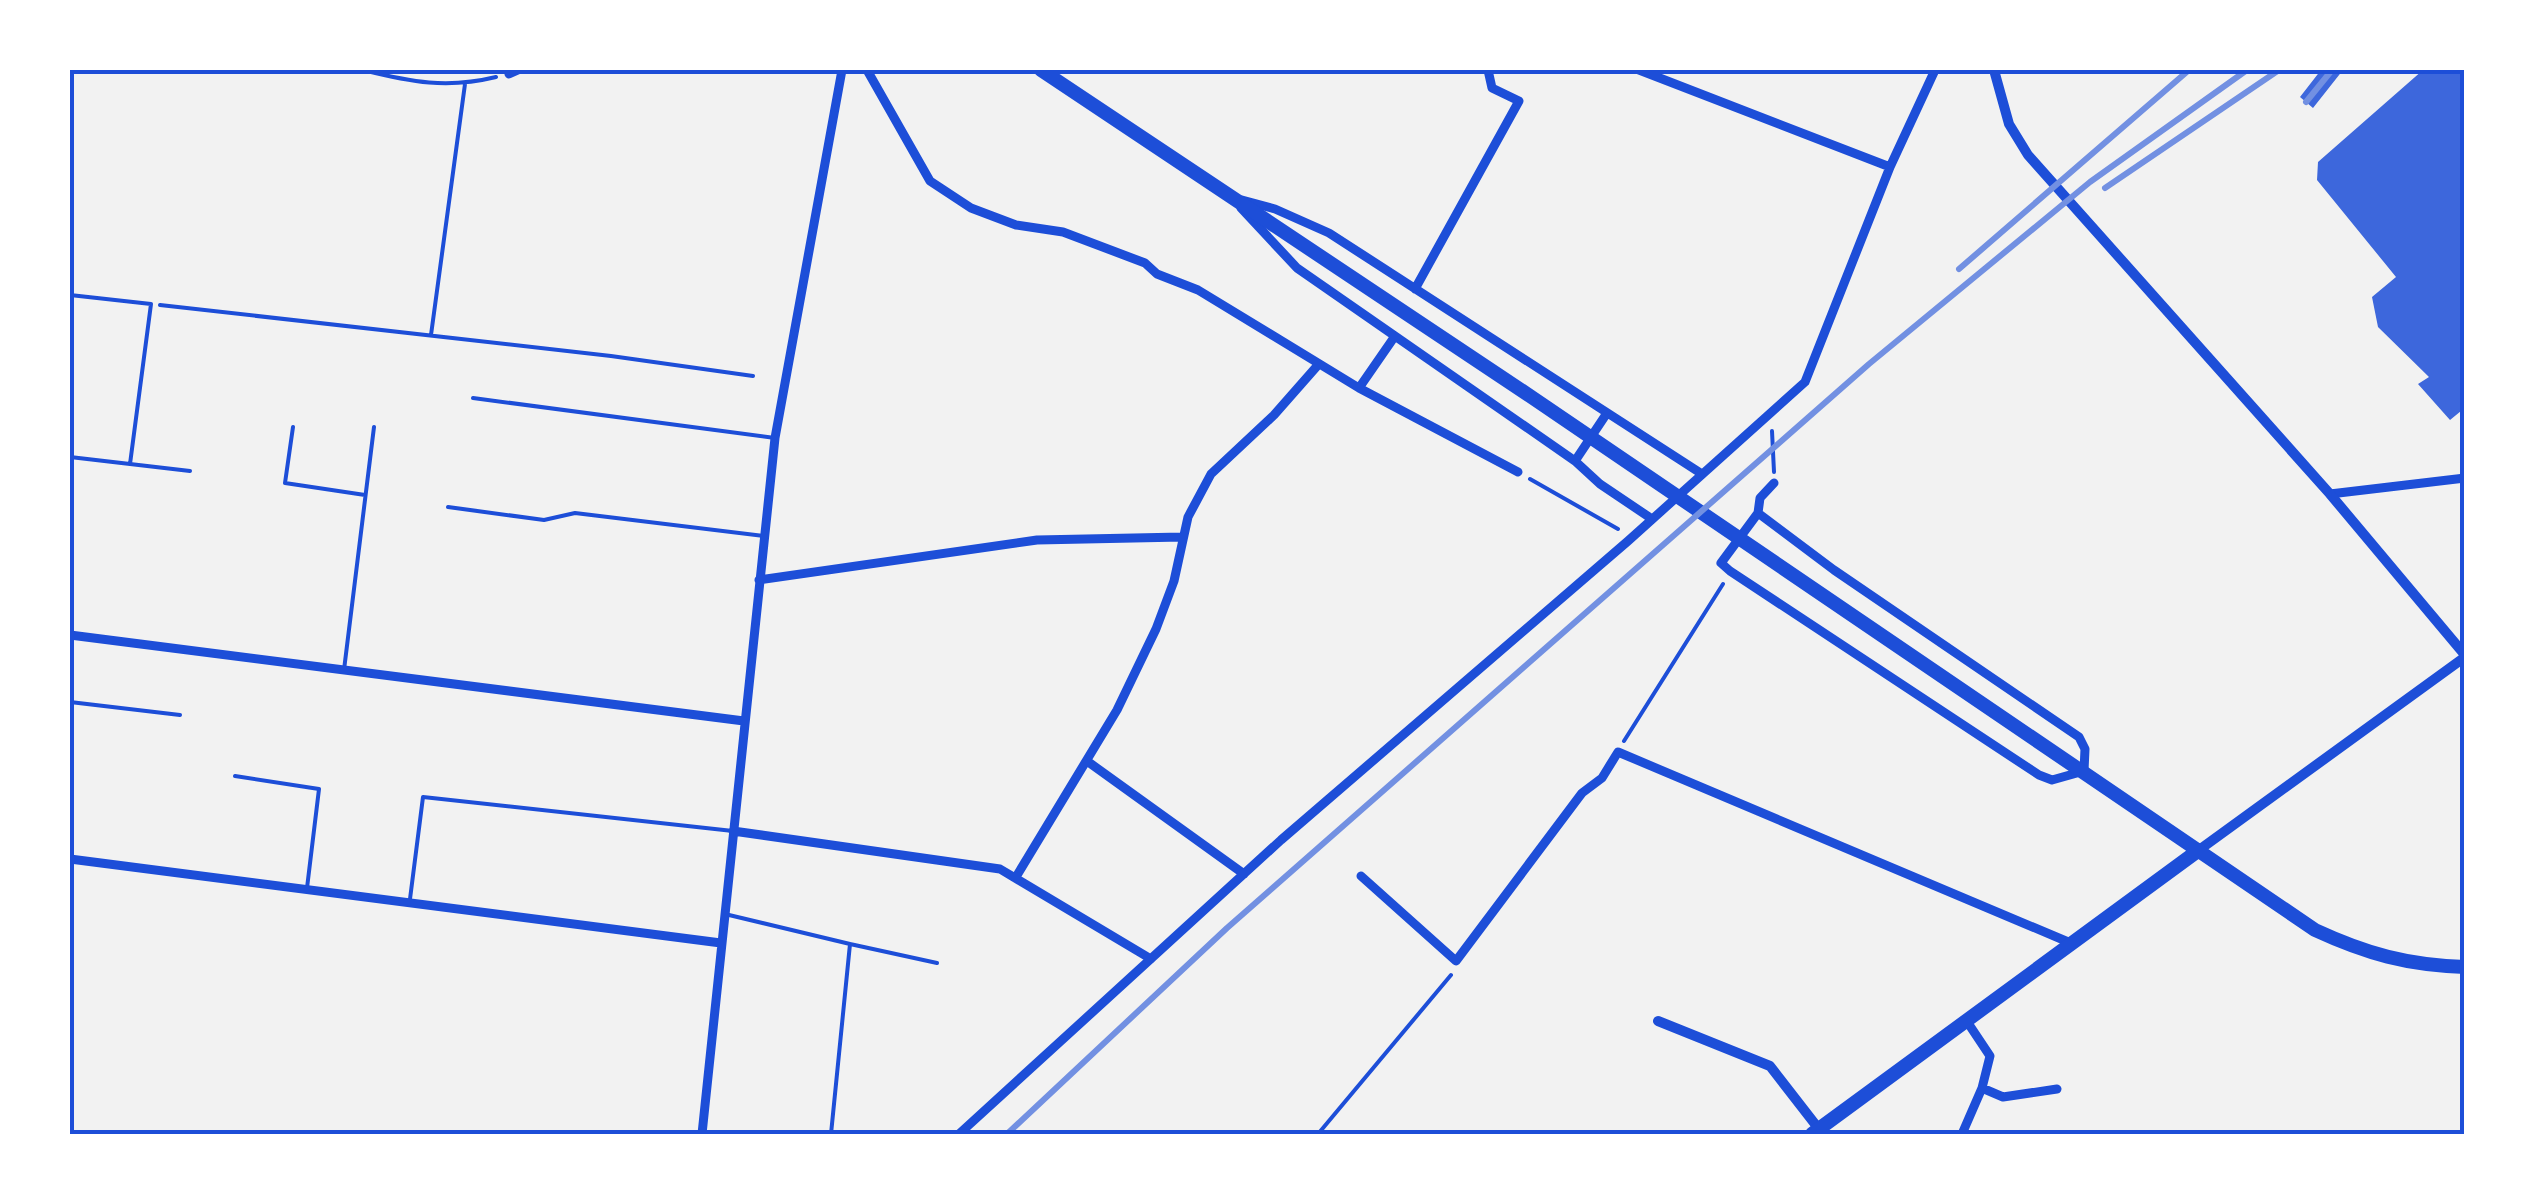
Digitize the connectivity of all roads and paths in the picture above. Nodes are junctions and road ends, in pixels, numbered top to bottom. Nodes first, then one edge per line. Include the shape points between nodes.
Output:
1 (363, 70) edge
2 (842, 70) edge
3 (867, 70) edge
4 (1041, 70) edge
5 (1488, 70) edge
6 (1639, 70) edge
7 (1935, 70) edge
8 (1994, 70) edge
9 (513, 72) edge
10 (465, 84) junction
11 (1890, 167) junction
12 (1234, 198) junction
13 (1415, 289) junction
14 (70, 295) edge
15 (151, 304) junction
16 (431, 336) junction
17 (1395, 336) junction
18 (1318, 364) junction
19 (753, 376) dead end
20 (1360, 388) junction
21 (473, 398) dead end
22 (1772, 412) junction
23 (1607, 414) junction
24 (293, 427) dead end
25 (374, 427) dead end
26 (775, 438) junction
27 (70, 456) edge
28 (1575, 461) junction
29 (130, 464) junction
30 (190, 471) dead end
31 (1518, 472) joint
32 (1702, 474) junction
33 (2465, 478) edge
34 (1774, 483) joint
35 (2330, 494) junction
36 (365, 495) junction
37 (448, 508) dead end
38 (1758, 513) junction
39 (1652, 519) junction
40 (764, 536) junction
41 (1182, 537) junction
42 (1628, 541) junction
43 (1730, 571) junction
44 (759, 580) junction
45 (70, 635) edge
46 (2465, 656) edge
47 (344, 670) junction
48 (70, 702) edge
49 (180, 715) dead end
50 (744, 720) junction
51 (1618, 752) junction
52 (1087, 761) junction
53 (2084, 771) junction
54 (235, 776) dead end
55 (733, 831) junction
56 (2199, 850) junction
57 (70, 858) edge
58 (1244, 874) junction
59 (1360, 876) dead end
60 (1016, 877) junction
61 (307, 890) junction
62 (409, 903) junction
63 (724, 914) junction
64 (721, 943) junction
65 (850, 944) junction
66 (2073, 944) junction
67 (1150, 959) junction
68 (1456, 961) junction
69 (937, 963) dead end
70 (2465, 967) edge
71 (1966, 1020) junction
72 (1658, 1021) dead end
73 (1982, 1088) junction
74 (2057, 1089) dead end
75 (1818, 1132) edge
76 (702, 1134) edge
77 (831, 1134) edge
78 (958, 1134) edge
79 (1318, 1134) edge
80 (1962, 1134) edge

1 - 10 path via 416,84
2 - 26 street
3 - 18 street via 930,181 971,208 1145,263
4 - 12 main road
5 - 13 street via 1492,88 1520,101
6 - 11 street
7 - 11 street
8 - 35 street via 2008,124 2028,155
9 - 10 path
10 - 16 path
11 - 22 street via 1805,382
12 - 13 street via 1275,208 1329,234
12 - 17 street via 1297,268
12 - 53 main road
13 - 23 street
14 - 15 lane
15 - 16 path
15 - 29 lane
16 - 19 path
17 - 20 street
17 - 28 street
18 - 20 street
18 - 41 street via 1211,474
20 - 31 street
21 - 26 lane
22 - 32 street
22 - 34 path
23 - 28 street
23 - 32 street
24 - 36 lane via 285,483
25 - 36 lane
26 - 40 street
27 - 29 lane
28 - 39 street
29 - 30 lane
31 - 42 path via 1614,525
32 - 39 street
33 - 35 street
34 - 38 street via 1760,498
35 - 46 street
36 - 47 lane
37 - 40 lane via 544,520 576,513
38 - 43 street via 1721,563
38 - 53 street via 2079,738
39 - 42 street
40 - 44 street
41 - 44 street via 1038,540
41 - 52 street via 1156,630
42 - 58 street
43 - 51 path
43 - 53 street via 2040,775 2052,780
44 - 50 street
45 - 47 street
46 - 56 street
47 - 50 street
48 - 49 lane
50 - 55 street
51 - 66 street
51 - 68 street
52 - 58 street
52 - 60 street
53 - 56 main road
54 - 61 lane via 319,789
55 - 60 street via 1000,869
55 - 62 lane via 422,796
55 - 63 street
56 - 66 main road
56 - 70 main road via 2315,930 2360,951
57 - 61 street
58 - 67 street
59 - 68 street
60 - 67 street
61 - 62 street
62 - 64 street
63 - 64 street
63 - 65 lane
64 - 76 street
65 - 69 lane
65 - 77 lane
66 - 71 main road
67 - 78 street
68 - 79 path via 1450,978
71 - 73 street via 1990,1056
71 - 75 main road
72 - 75 street via 1770,1066
73 - 74 street via 2004,1098
73 - 80 street

